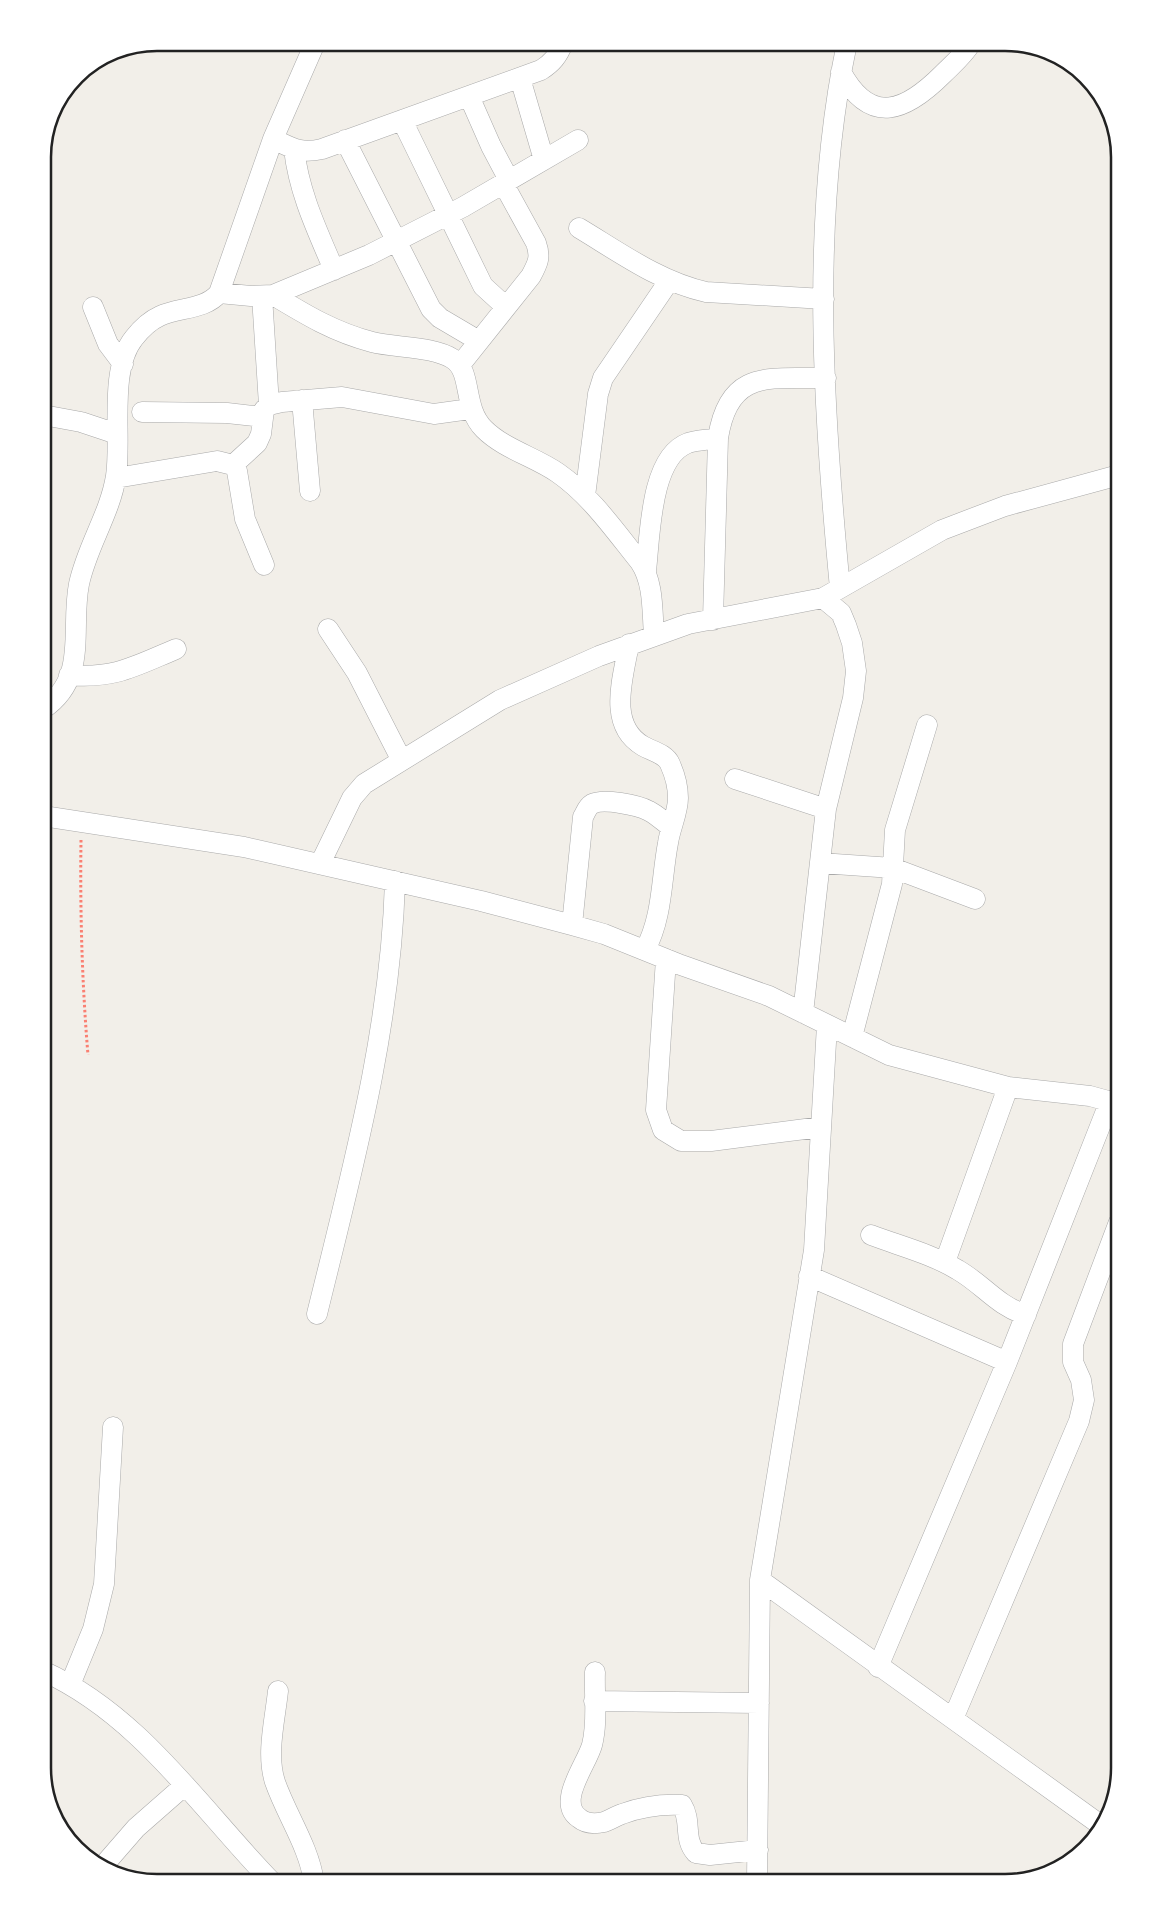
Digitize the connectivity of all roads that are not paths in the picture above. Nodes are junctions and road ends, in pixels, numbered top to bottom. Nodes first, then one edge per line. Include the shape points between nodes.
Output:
1 (311, 51) edge
2 (560, 51) edge
3 (846, 51) edge
4 (967, 51) edge
5 (841, 72) junction
6 (520, 78) junction
7 (468, 96) junction
8 (402, 120) junction
9 (273, 139) junction
10 (345, 140) junction
11 (578, 140) dead end
12 (294, 149) junction
13 (544, 160) junction
14 (506, 182) junction
15 (448, 215) junction
16 (579, 228) dead end
17 (396, 242) junction
18 (334, 270) junction
19 (669, 281) junction
20 (219, 293) junction
21 (268, 295) junction
22 (824, 299) junction
23 (94, 307) dead end
24 (506, 307) junction
25 (479, 341) junction
26 (123, 364) junction
27 (460, 365) junction
28 (826, 378) junction
29 (302, 400) junction
30 (470, 409) junction
31 (266, 411) junction
32 (142, 412) dead end
33 (51, 416) edge
34 (117, 434) junction
35 (718, 438) junction
36 (233, 464) junction
37 (1111, 477) edge
38 (116, 478) junction
39 (310, 490) dead end
40 (586, 496) junction
41 (264, 566) dead end
42 (646, 571) junction
43 (840, 588) junction
44 (822, 598) junction
45 (713, 620) junction
46 (328, 630) dead end
47 (654, 635) junction
48 (629, 644) junction
49 (176, 649) dead end
50 (69, 676) junction
51 (51, 704) edge
52 (927, 725) dead end
53 (401, 759) junction
54 (735, 779) dead end
55 (826, 809) junction
56 (51, 817) edge
57 (672, 827) junction
58 (820, 863) junction
59 (320, 864) junction
60 (893, 868) junction
61 (395, 881) junction
62 (976, 899) dead end
63 (572, 925) junction
64 (645, 950) junction
65 (666, 959) junction
66 (803, 1013) junction
67 (827, 1024) junction
68 (852, 1036) junction
69 (1008, 1087) junction
70 (1111, 1102) edge
71 (1111, 1113) edge
72 (821, 1127) junction
73 (871, 1235) dead end
74 (1111, 1245) edge
75 (945, 1262) junction
76 (810, 1276) junction
77 (317, 1314) dead end
78 (1026, 1315) junction
79 (1008, 1362) junction
80 (113, 1427) dead end
81 (760, 1580) junction
82 (878, 1667) junction
83 (595, 1672) dead end
84 (51, 1676) edge
85 (70, 1685) junction
86 (278, 1691) dead end
87 (594, 1701) junction
88 (759, 1704) junction
89 (953, 1719) junction
90 (185, 1785) junction
91 (1096, 1822) edge
92 (758, 1850) junction
93 (107, 1861) edge
94 (265, 1874) edge
95 (312, 1874) edge
96 (757, 1874) edge

1 - 9 street
2 - 6 street via 551,64
3 - 5 street
4 - 5 street via 925,92 908,103 892,107 877,107 863,101 851,91
5 - 22 street via 830,156
6 - 7 street
6 - 13 street
7 - 8 street
7 - 14 street
8 - 10 street
8 - 15 street
9 - 12 street
9 - 20 street
10 - 12 street via 307,152
10 - 17 street
11 - 13 street
12 - 18 street via 309,213
13 - 14 street
14 - 15 street
14 - 24 street via 540,253 531,276
15 - 17 street
15 - 24 street via 483,286
16 - 19 street
17 - 18 street
17 - 25 street via 431,309
18 - 21 street
19 - 22 street via 706,292
19 - 40 street via 603,378 598,394
20 - 21 street
20 - 26 street via 212,301 161,315 145,324 132,340
21 - 27 street via 324,326 371,342 443,354
21 - 31 street
22 - 28 street
23 - 26 street via 108,344
24 - 25 street
25 - 27 street
26 - 34 street
27 - 30 street via 465,375
28 - 35 street via 764,379 744,386 724,412
28 - 43 street via 830,490
29 - 30 street via 356,398 434,414
29 - 31 street
29 - 39 street
30 - 40 street via 484,429 556,472
31 - 32 street
31 - 36 street via 257,443
33 - 34 street
34 - 38 street
35 - 42 street via 688,443 666,463 656,493
35 - 45 street
36 - 38 street via 217,461
36 - 41 street via 245,518
37 - 43 street via 1005,506 942,530
38 - 50 street via 79,584 76,658
40 - 42 street
42 - 47 street
43 - 44 street
44 - 45 street
44 - 55 street via 841,614 852,644 856,671 853,698
45 - 47 street
46 - 53 street via 356,673
47 - 48 street
48 - 53 street via 500,700
48 - 57 street via 620,708 623,726 632,739 670,763 678,788
49 - 50 street via 110,675
50 - 51 street
52 - 60 street via 896,830
53 - 59 street via 364,784 352,798
54 - 55 street
55 - 58 street
56 - 59 street via 244,847
57 - 63 street via 639,807 608,802 593,803 586,809
57 - 64 street via 659,914
58 - 60 street
58 - 66 street
59 - 61 street
60 - 62 street
60 - 68 street via 883,922
61 - 63 street
61 - 77 street via 391,958 378,1049
63 - 64 street
64 - 65 street
65 - 66 street via 768,996
65 - 72 street via 656,1110 663,1130 681,1141 711,1141
66 - 67 street
67 - 68 street
67 - 72 street
68 - 69 street via 918,1064
69 - 70 street via 1090,1096
69 - 75 street
71 - 78 street
72 - 76 street
73 - 75 street
74 - 89 street via 1073,1344 1073,1362 1081,1380 1084,1400 1079,1421
75 - 78 street via 1010,1310
76 - 79 street
76 - 81 street
78 - 79 street
79 - 82 street
80 - 85 street via 104,1584 93,1629
81 - 82 street
81 - 88 street
82 - 89 street
83 - 87 street
84 - 85 street
85 - 90 street via 138,1736
86 - 95 street via 272,1768
87 - 88 street
87 - 92 street via 592,1744 573,1784 570,1801 575,1816 586,1823 605,1822 642,1809 682,1805 688,1814 689,1846 696,1853 710,1855
88 - 92 street
89 - 91 street
90 - 93 street via 136,1828
90 - 94 street
92 - 96 street

